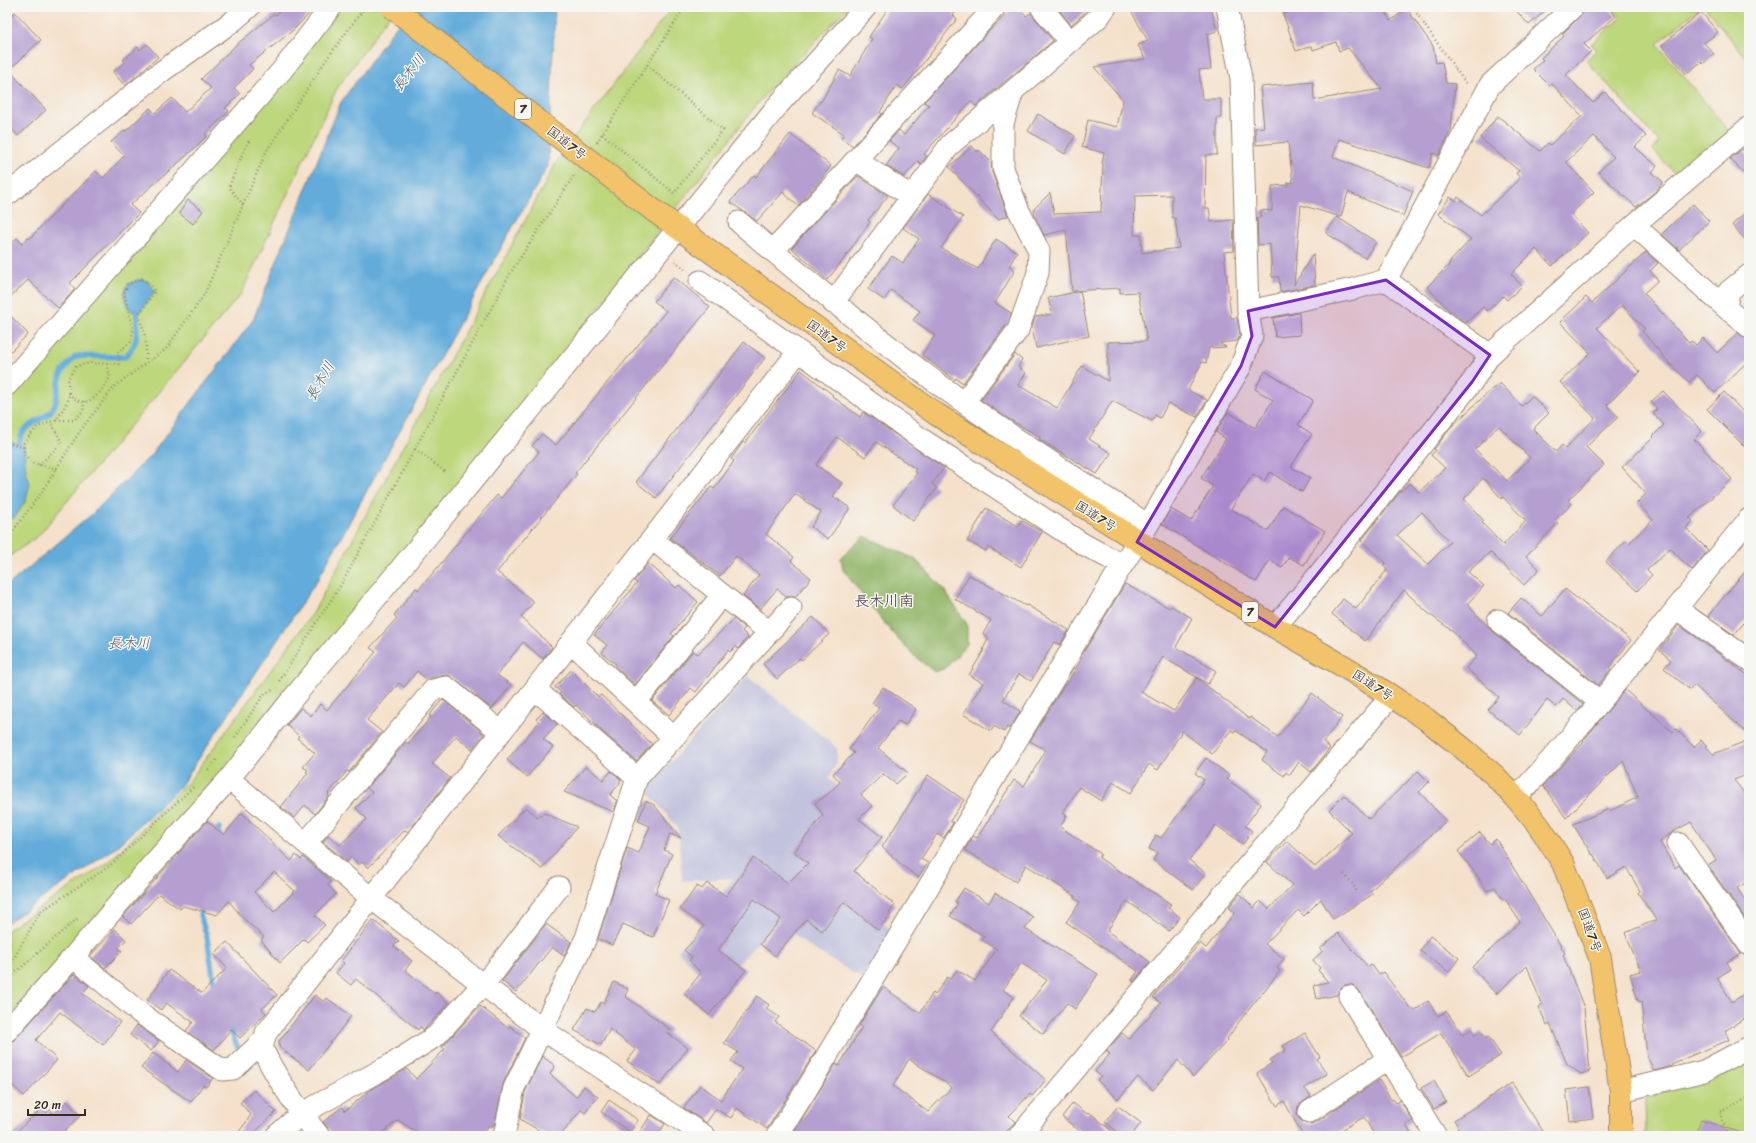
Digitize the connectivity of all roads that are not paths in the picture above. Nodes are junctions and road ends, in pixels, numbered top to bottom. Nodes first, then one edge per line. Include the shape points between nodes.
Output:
1 (249, 7) edge
2 (331, 7) edge
3 (392, 7) edge
4 (866, 7) edge
5 (995, 7) edge
6 (1041, 7) edge
7 (1573, 7) edge
8 (1233, 8) edge
9 (1107, 10) edge
10 (1070, 42) junction
11 (1013, 92) junction
12 (1749, 127) edge
13 (856, 160) junction
14 (7, 195) edge
15 (912, 197) junction
16 (739, 222) dead end
17 (1634, 225) junction
18 (678, 229) junction
19 (773, 251) junction
20 (1749, 275) edge
21 (700, 280) dead end
22 (1386, 280) junction
23 (833, 302) junction
24 (1726, 308) junction
25 (1248, 311) junction
26 (1749, 328) edge
27 (798, 352) junction
28 (1490, 355) junction
29 (7, 385) edge
30 (964, 402) junction
31 (1749, 519) edge
32 (1143, 534) junction
33 (652, 539) junction
34 (1122, 565) junction
35 (722, 595) junction
36 (790, 608) dead end
37 (1677, 609) junction
38 (1498, 620) dead end
39 (1275, 627) junction
40 (768, 631) junction
41 (571, 642) junction
42 (1749, 660) edge
43 (535, 689) junction
44 (1391, 696) junction
45 (636, 702) junction
46 (1600, 702) junction
47 (501, 732) junction
48 (673, 737) junction
49 (637, 778) junction
50 (229, 780) junction
51 (1516, 798) junction
52 (306, 843) junction
53 (1678, 843) dead end
54 (559, 887) dead end
55 (371, 898) junction
56 (1749, 945) edge
57 (73, 957) junction
58 (482, 984) junction
59 (1349, 996) dead end
60 (543, 1030) junction
61 (7, 1031) edge
62 (264, 1040) junction
63 (1749, 1047) edge
64 (1388, 1059) junction
65 (1621, 1091) junction
66 (1309, 1112) dead end
67 (301, 1114) junction
68 (276, 1136) edge
69 (319, 1136) edge
70 (506, 1136) edge
71 (705, 1136) edge
72 (777, 1136) edge
73 (1019, 1136) edge
74 (1436, 1136) edge
75 (1621, 1136) edge

1 - 14 street via 161,72
2 - 29 street via 278,75
3 - 18 highway, 国道7号 / 7, bridge
4 - 18 street via 778,104
5 - 13 street
6 - 10 street
7 - 22 street via 1490,85
8 - 25 street via 1241,78
9 - 10 street
10 - 11 street
11 - 15 street via 950,145
11 - 30 street via 1003,122 1003,168 1018,209 1039,251 1038,273 1018,330
12 - 17 street
13 - 15 street
13 - 19 street
15 - 23 street
16 - 19 street
17 - 24 street
17 - 28 street
18 - 32 highway, 国道7号 / 7 via 936,414
18 - 50 street
19 - 23 street
20 - 24 street via 1729,291
21 - 27 street
22 - 25 street
22 - 28 street
23 - 30 street
24 - 26 street
25 - 32 street via 1252,336 1241,366
27 - 33 street
27 - 34 street via 923,440 1084,544
28 - 39 street via 1472,382
30 - 32 street
31 - 37 street
32 - 34 street
32 - 39 highway, 国道7号 / 7
33 - 35 street
33 - 41 street
34 - 72 street
35 - 40 street
35 - 45 street
36 - 40 street
37 - 42 street
37 - 46 street
38 - 46 street
39 - 44 highway, 国道7号 / 7
40 - 48 street
41 - 43 street
41 - 45 street
43 - 47 street
43 - 49 street
44 - 51 highway, 国道7号 / 7 via 1426,719 1465,750
44 - 73 street
45 - 48 street
46 - 51 street
47 - 52 street via 446,686 433,690
47 - 55 street
48 - 49 street
49 - 60 street via 586,938
50 - 52 street
50 - 57 street
51 - 65 highway, 国道7号 / 7 via 1539,826 1563,863 1600,958
52 - 55 street
53 - 56 street
54 - 58 street
55 - 58 street
55 - 62 street via 266,1033
57 - 61 street
57 - 62 street via 140,1013 222,1070 233,1069
58 - 60 street
58 - 67 street via 436,1036 392,1064
59 - 64 street
60 - 70 street via 514,1088
60 - 71 street
62 - 67 street via 262,1048 273,1071
63 - 65 street via 1704,1071
64 - 66 street
64 - 74 street
65 - 75 highway, 国道7号 / 7
67 - 68 street
67 - 69 street

